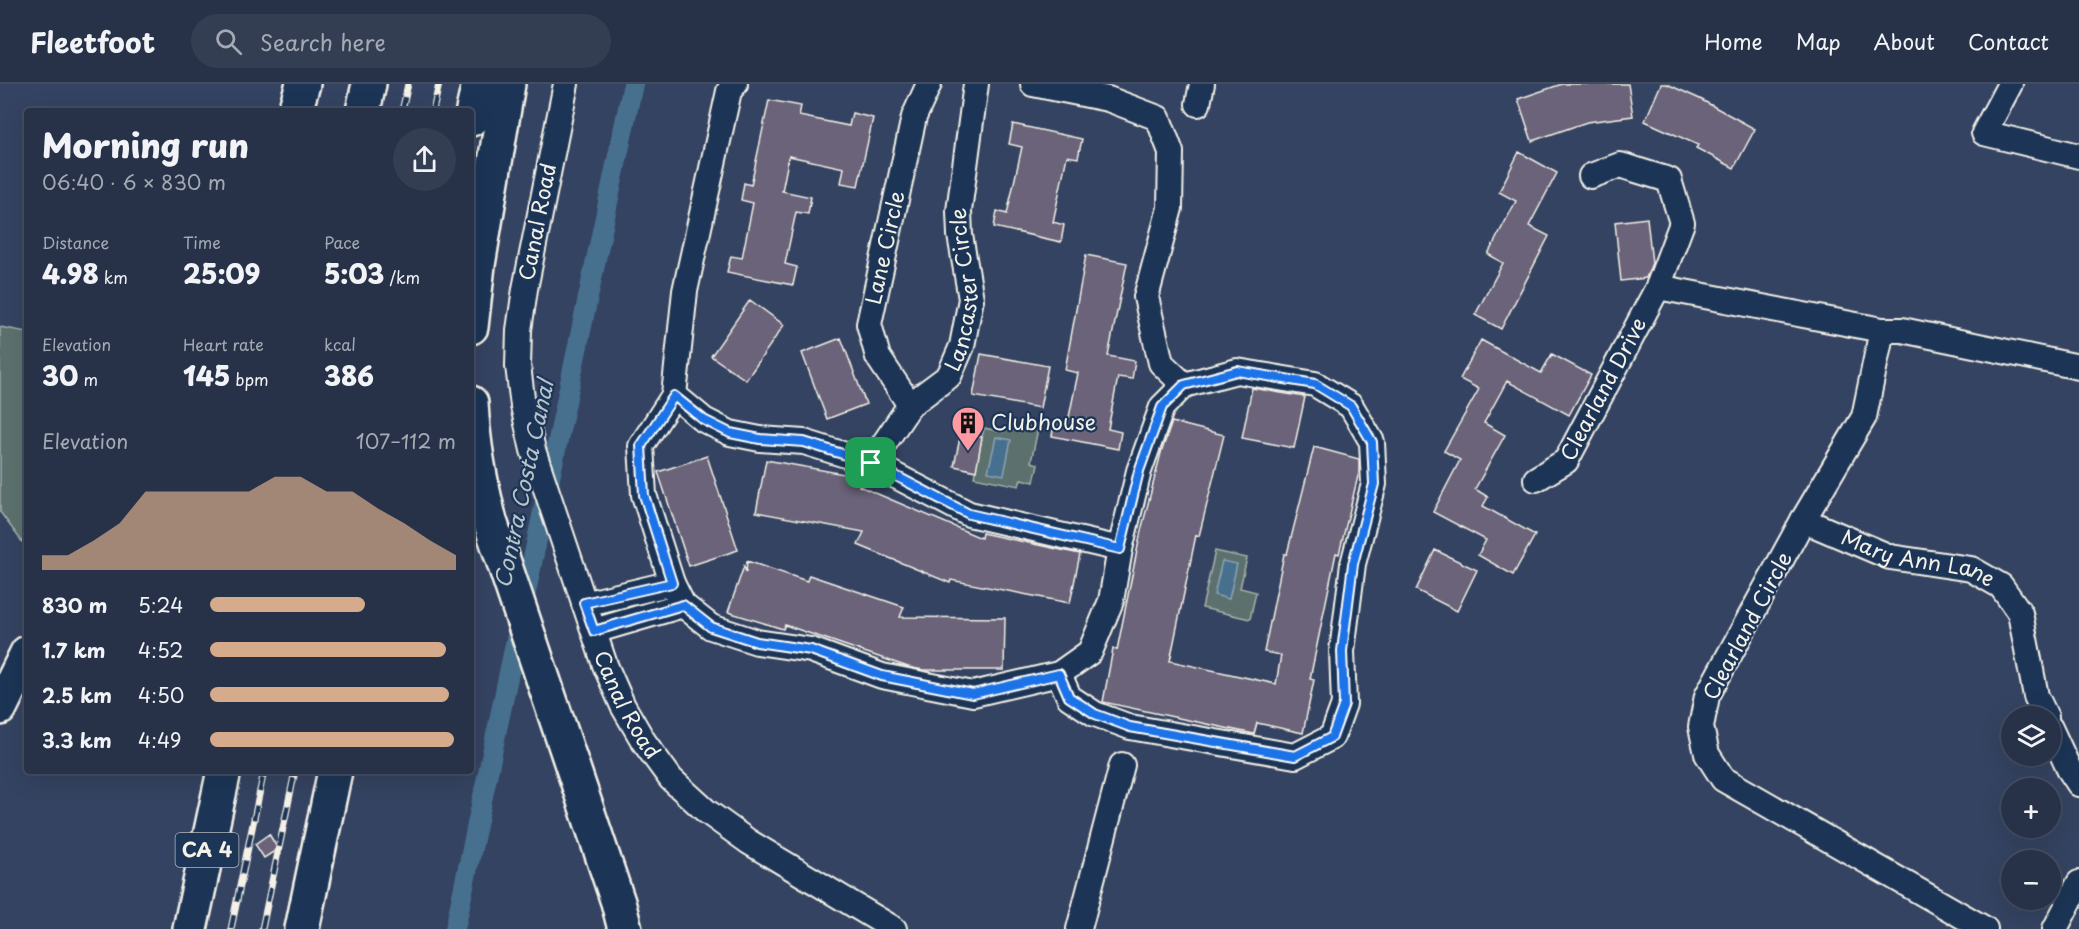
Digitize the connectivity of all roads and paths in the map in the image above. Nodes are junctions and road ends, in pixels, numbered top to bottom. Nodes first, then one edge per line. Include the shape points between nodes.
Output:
1 (303, 84) edge
2 (369, 84) edge
3 (478, 84) edge
4 (508, 84) edge
5 (566, 84) edge
6 (735, 84) edge
7 (929, 84) edge
8 (976, 84) edge
9 (1033, 84) edge
10 (2010, 84) edge
11 (296, 108) edge
12 (364, 108) edge
13 (473, 108) edge
14 (2079, 156) edge
15 (1591, 176) dead end
16 (1658, 287) junction
17 (474, 300) edge
18 (1882, 330) junction
19 (2079, 367) edge
20 (2079, 381) edge
21 (1184, 385) junction
22 (674, 396) junction
23 (910, 405) junction
24 (474, 442) edge
25 (871, 463) junction
26 (1536, 478) dead end
27 (1803, 520) junction
28 (1120, 549) junction
29 (672, 583) junction
30 (584, 603) junction
31 (683, 605) junction
32 (594, 631) junction
33 (24, 659) edge
34 (1059, 674) junction
35 (2041, 706) edge
36 (0, 708) edge
37 (2061, 752) edge
38 (1122, 765) dead end
39 (223, 774) edge
40 (334, 774) edge
41 (2079, 784) edge
42 (2079, 882) edge
43 (190, 929) edge
44 (303, 929) edge
45 (625, 929) edge
46 (894, 929) edge
47 (1079, 929) edge
48 (1985, 929) edge
49 (2055, 929) edge

1 - 11 highway
2 - 12 highway
3 - 13 highway
4 - 17 highway
5 - 30 street, Canal Road via 525,289 518,366 533,450
6 - 22 street via 729,91 685,291
7 - 23 street, Lane Circle via 914,117 869,324 878,357
8 - 23 street, Lancaster Circle via 959,211 971,299 962,346 949,376
9 - 21 street via 1108,99 1158,118 1171,152 1170,208 1146,297 1161,363
10 - 14 street via 1984,133
15 - 16 street, Clearland Drive via 1620,165 1669,180 1682,223
16 - 18 street
16 - 26 street, Clearland Drive via 1566,461
18 - 19 street via 1902,330
18 - 20 street via 1903,344
18 - 27 street, Clearland Circle via 1864,417
21 - 28 street via 1162,407 1139,471
21 - 34 street via 1237,371 1315,384 1351,406 1372,442 1374,484 1353,564 1342,651 1344,704 1332,737 1295,756 1130,727 1095,714 1069,697
22 - 25 street via 704,420 730,433 804,442
22 - 29 street via 641,446 644,495
23 - 25 street, Lancaster Circle
24 - 45 highway via 499,548
25 - 28 street via 969,514
27 - 35 street, Mary Ann Lane via 1890,557 1971,569 2001,586 2020,613
27 - 48 street, Clearland Circle via 1707,696 1701,727 1707,754 1723,778
28 - 34 street via 1112,601 1090,652
29 - 30 street
29 - 31 street
30 - 32 street, Canal Road
31 - 32 street
31 - 34 street via 711,627 757,642 811,650 882,676 973,694
32 - 46 street, Canal Road via 623,706 671,779 749,842
33 - 36 highway
37 - 41 street
38 - 47 street
39 - 43 highway, CA 4
40 - 44 highway
42 - 49 street

